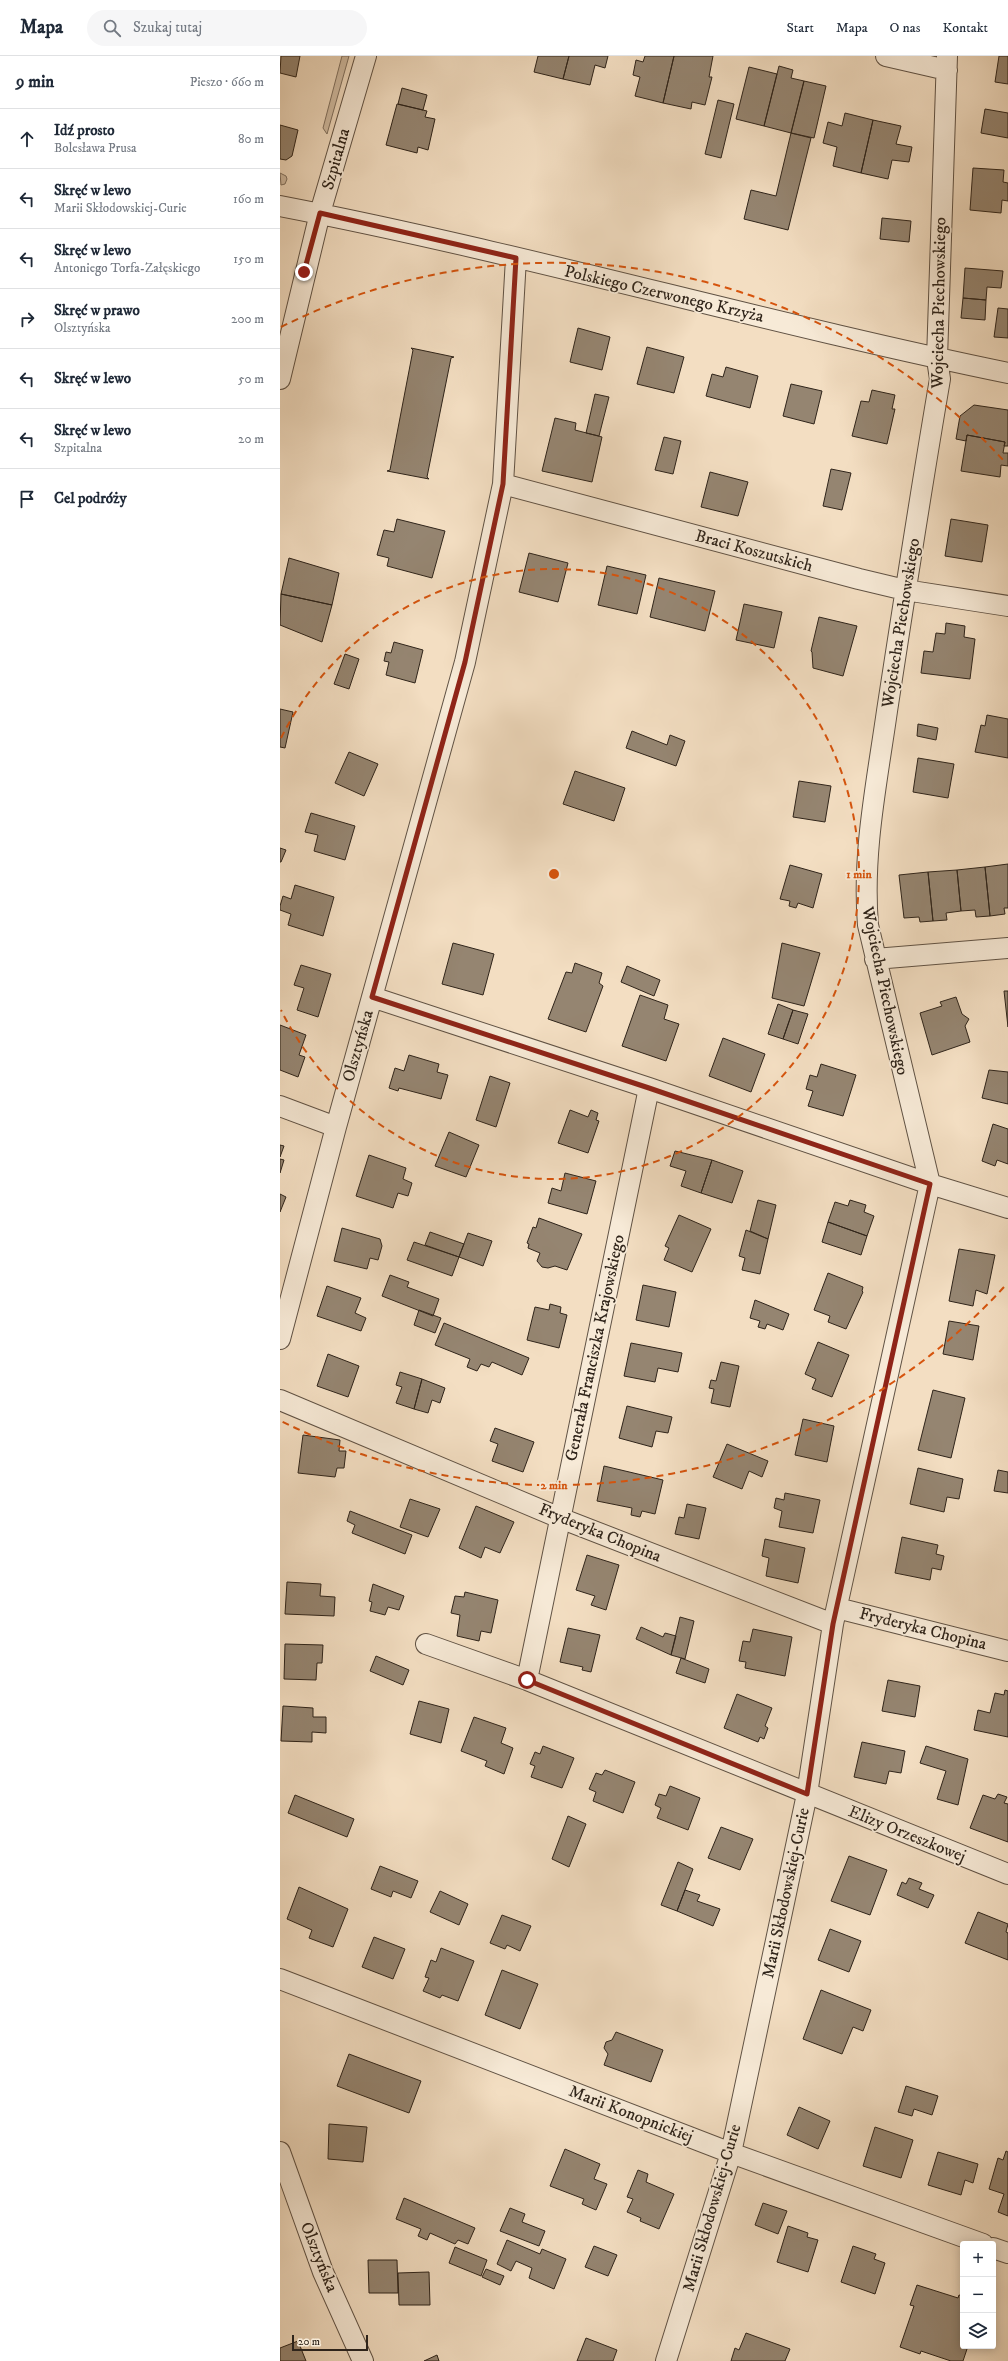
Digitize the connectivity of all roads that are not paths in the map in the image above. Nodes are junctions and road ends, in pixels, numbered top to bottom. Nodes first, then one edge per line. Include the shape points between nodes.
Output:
1 (366, 56) edge
2 (886, 56) edge
3 (947, 63) edge
4 (280, 206) edge
5 (320, 213) junction
6 (516, 258) junction
7 (936, 359) junction
8 (1008, 373) edge
9 (280, 379) edge
10 (503, 484) junction
11 (905, 590) junction
12 (1008, 606) edge
13 (1008, 948) edge
14 (875, 959) junction
15 (372, 997) junction
16 (649, 1088) junction
17 (280, 1106) edge
18 (336, 1127) junction
19 (930, 1184) junction
20 (1008, 1208) edge
21 (280, 1339) edge
22 (280, 1400) edge
23 (560, 1518) junction
24 (835, 1616) junction
25 (426, 1644) dead end
26 (1008, 1651) edge
27 (527, 1680) junction
28 (807, 1794) junction
29 (1008, 1874) edge
30 (280, 1979) edge
31 (280, 2152) edge
32 (731, 2153) junction
33 (975, 2241) edge
34 (996, 2249) edge
35 (1008, 2253) edge
36 (363, 2361) edge
37 (666, 2361) edge

1 - 5 street, Szpitalna
2 - 3 street
3 - 7 street, Wojciecha Piechowskiego
4 - 5 street, Polskiego Czerwonego Krzyża
5 - 6 street, Polskiego Czerwonego Krzyża
5 - 9 street, Szpitalna
6 - 7 street, Polskiego Czerwonego Krzyża
6 - 10 street, Olsztyńska
7 - 8 street, Polskiego Czerwonego Krzyża
7 - 11 street, Wojciecha Piechowskiego via 940,380
10 - 11 street, Braci Koszutskich
10 - 15 street, Olsztyńska via 465,662
11 - 12 street, Braci Koszutskich
11 - 14 street, Wojciecha Piechowskiego via 868,851 865,888 868,925
13 - 14 street
14 - 19 street, Wojciecha Piechowskiego
15 - 16 street
15 - 18 street, Olsztyńska
16 - 19 street
16 - 23 street, Generała Franciszka Krajowskiego
17 - 18 street
18 - 21 street, Olsztyńska
19 - 20 street
19 - 24 street, Marii Skłodowskiej-Curie
22 - 23 street, Fryderyka Chopina
23 - 24 street, Fryderyka Chopina
23 - 27 street, Generała Franciszka Krajowskiego
24 - 26 street, Fryderyka Chopina
24 - 28 street, Marii Skłodowskiej-Curie
25 - 27 street, Elizy Orzeszkowej
27 - 28 street, Elizy Orzeszkowej
28 - 29 street, Elizy Orzeszkowej
28 - 32 street, Marii Skłodowskiej-Curie
30 - 32 street, Marii Konopnickiej
31 - 36 street, Olsztyńska via 323,2272
32 - 33 street, Marii Konopnickiej
32 - 37 street, Marii Skłodowskiej-Curie
34 - 35 street

